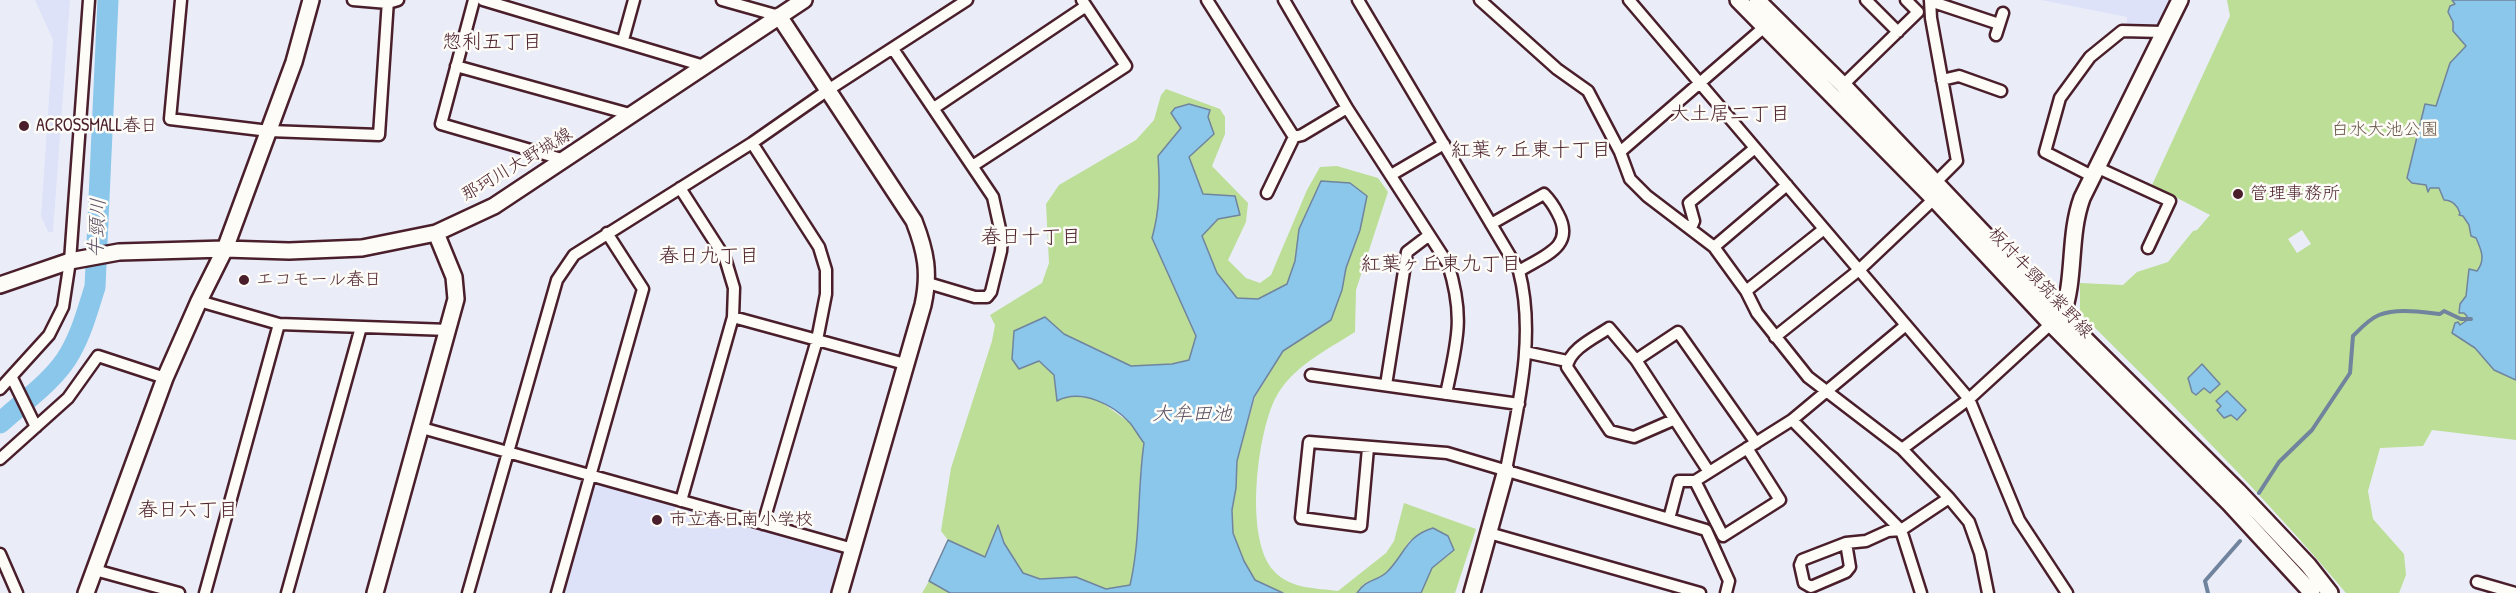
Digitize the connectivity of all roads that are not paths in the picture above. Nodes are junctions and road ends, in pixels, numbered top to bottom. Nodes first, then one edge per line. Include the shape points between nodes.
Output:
1 (89, 0) edge
2 (181, 0) edge
3 (311, 0) edge
4 (353, 0) edge
5 (474, 0) edge
6 (483, 0) edge
7 (633, 0) edge
8 (722, 0) edge
9 (804, 0) edge
10 (967, 0) edge
11 (1208, 0) edge
12 (1284, 0) edge
13 (1358, 0) edge
14 (1480, 0) edge
15 (1629, 0) edge
16 (1738, 0) edge
17 (1757, 0) edge
18 (1866, 0) edge
19 (1906, 0) edge
20 (1930, 0) edge
21 (2180, 0) edge
22 (391, 1) edge
23 (1084, 3) edge
24 (779, 16) junction
25 (1770, 22) junction
26 (1999, 24) dead end
27 (1898, 32) junction
28 (2162, 32) junction
29 (623, 40) junction
30 (893, 49) junction
31 (456, 66) junction
32 (704, 66) junction
33 (1942, 80) junction
34 (1700, 83) junction
35 (1843, 85) junction
36 (828, 90) junction
37 (2001, 91) dead end
38 (934, 108) junction
39 (1347, 108) junction
40 (633, 115) junction
41 (270, 131) junction
42 (1294, 137) junction
43 (752, 143) junction
44 (1444, 144) junction
45 (1755, 148) junction
46 (1620, 152) junction
47 (565, 160) junction
48 (974, 165) junction
49 (2094, 171) junction
50 (1391, 174) junction
51 (1787, 185) junction
52 (680, 188) junction
53 (1937, 191) junction
54 (1267, 193) dead end
55 (1491, 224) junction
56 (1690, 228) junction
57 (1824, 230) junction
58 (435, 233) junction
59 (608, 233) junction
60 (1428, 236) junction
61 (1714, 247) junction
62 (2148, 248) dead end
63 (225, 249) junction
64 (73, 260) junction
65 (1859, 270) junction
66 (1519, 271) junction
67 (928, 283) junction
68 (0, 285) edge
69 (1746, 291) junction
70 (199, 301) junction
71 (733, 317) junction
72 (2056, 320) junction
73 (279, 324) junction
74 (1906, 326) junction
75 (360, 327) junction
76 (449, 330) junction
77 (1775, 337) junction
78 (817, 340) junction
79 (1525, 352) junction
80 (1636, 360) junction
81 (1568, 361) junction
82 (904, 364) junction
83 (1311, 375) dead end
84 (165, 378) junction
85 (13, 380) junction
86 (1386, 386) junction
87 (0, 388) edge
88 (1827, 393) junction
89 (1446, 394) junction
90 (1968, 399) junction
91 (1519, 404) junction
92 (1674, 420) junction
93 (1792, 420) junction
94 (34, 424) junction
95 (422, 428) junction
96 (1752, 445) junction
97 (1368, 448) junction
98 (1902, 449) junction
99 (507, 452) junction
100 (0, 459) edge
101 (1506, 471) junction
102 (1709, 472) junction
103 (592, 476) junction
104 (1695, 481) junction
105 (1949, 498) junction
106 (681, 501) junction
107 (1669, 519) junction
108 (763, 524) junction
109 (1901, 530) junction
110 (1489, 533) junction
111 (1846, 543) junction
112 (853, 549) junction
113 (0, 554) edge
114 (95, 570) junction
115 (2484, 587) edge
116 (17, 593) edge
117 (86, 593) edge
118 (178, 593) edge
119 (205, 593) edge
120 (287, 593) edge
121 (375, 593) edge
122 (468, 593) edge
123 (557, 593) edge
124 (840, 593) edge
125 (1472, 593) edge
126 (1700, 593) edge
127 (1726, 593) edge
128 (1921, 593) edge
129 (1988, 593) edge
130 (2067, 593) edge
131 (2312, 593) edge
132 (2330, 593) edge
133 (2515, 593) edge

1 - 64 street
2 - 41 street via 170,119
3 - 41 main road
4 - 22 street
5 - 31 street
6 - 29 street
7 - 29 street
8 - 24 street
9 - 24 main road, 那珂川大野城線
10 - 30 street
11 - 42 street
12 - 39 street
13 - 44 street
14 - 46 street via 1557,69 1588,91
15 - 34 street
16 - 25 main road, 板付牛頸筑紫野線
17 - 25 main road, 板付牛頸筑紫野線
18 - 27 street
19 - 27 street via 1918,12
20 - 26 street
20 - 33 street
21 - 28 main road
22 - 41 street via 379,135
23 - 38 street
23 - 48 street via 1126,66
24 - 32 main road, 那珂川大野城線
24 - 36 main road
25 - 34 street
25 - 35 main road, 板付牛頸筑紫野線
25 - 53 main road, 板付牛頸筑紫野線
27 - 35 street
28 - 49 main road
28 - 49 street via 2122,31 2090,57 2060,98 2045,152
29 - 32 street
30 - 36 street
30 - 38 street
31 - 40 street
31 - 47 street via 441,124
32 - 40 main road, 那珂川大野城線
33 - 37 street via 1959,76 1983,90
33 - 53 street via 1957,161
34 - 45 street
34 - 46 street
35 - 53 main road, 板付牛頸筑紫野線
36 - 43 street
36 - 67 main road via 914,221 923,245
38 - 48 street
39 - 42 street
39 - 50 street
40 - 47 main road, 那珂川大野城線
41 - 63 main road
42 - 54 street
43 - 52 street
43 - 78 street via 819,247 826,270 826,294
44 - 50 street
44 - 55 street
45 - 51 street
45 - 56 street via 1689,203 1694,221
46 - 56 street via 1630,179
47 - 58 main road, 那珂川大野城線 via 494,206
48 - 67 street via 993,197 1002,238 991,292 982,298
49 - 62 street via 2170,201
49 - 72 main road via 2075,218 2070,296
50 - 60 street
51 - 57 street
51 - 61 street
52 - 59 street
52 - 71 street via 725,258 735,288
53 - 65 street
53 - 72 main road, 板付牛頸筑紫野線
55 - 66 street
55 - 66 street via 1544,194 1550,199 1564,225 1564,238 1557,248
56 - 61 street
57 - 65 street
57 - 69 street
58 - 63 main road, 那珂川大野城線 via 362,248
58 - 76 main road via 454,277 456,299
59 - 99 street via 574,255 557,280
59 - 103 street via 643,289
60 - 86 street via 1407,252
60 - 89 street via 1448,264 1457,291 1458,335
61 - 69 street
63 - 64 main road, 那珂川大野城線 via 119,252
63 - 70 main road
64 - 68 main road, 那珂川大野城線
64 - 85 street via 60,312 49,335
65 - 74 street
65 - 77 street
66 - 79 street via 1525,294
67 - 82 main road
69 - 77 street via 1756,313
70 - 73 street
70 - 84 main road
71 - 78 street
71 - 106 street
72 - 90 street
72 - 131 main road, 板付牛頸筑紫野線
72 - 132 main road, 板付牛頸筑紫野線 via 2238,491
73 - 75 street
73 - 119 street
74 - 88 street
74 - 90 street
75 - 76 street
75 - 120 street
76 - 95 main road
77 - 88 street via 1808,377
78 - 82 street
78 - 108 street
79 - 81 street
79 - 91 street
80 - 81 street via 1609,328
80 - 92 street
80 - 96 street via 1678,332
81 - 92 street via 1567,367 1610,431 1634,437
82 - 112 main road
83 - 86 street
84 - 94 street via 98,356 68,398
84 - 114 main road
85 - 87 street
85 - 94 street
86 - 89 street
88 - 93 street
88 - 98 street
89 - 91 street
90 - 98 street
90 - 130 street via 2019,520
91 - 101 street
92 - 102 street
93 - 96 street
93 - 109 street
94 - 100 street
95 - 99 street
95 - 121 main road
96 - 102 street
96 - 104 street via 1780,500 1723,536
97 - 97 street via 1309,442 1301,518 1361,526
97 - 101 street via 1447,453
98 - 105 street
99 - 103 street
99 - 122 street
101 - 107 street
101 - 110 main road
102 - 104 street
103 - 106 street
103 - 123 street
104 - 107 street via 1679,481
105 - 109 street
105 - 129 street via 1969,522
106 - 108 street
107 - 127 street via 1706,530 1729,582
108 - 112 street
109 - 111 street
109 - 128 street
110 - 125 main road
110 - 126 street
111 - 111 street via 1802,560 1804,583 1811,587 1846,572 1850,567
112 - 124 main road
113 - 116 street
114 - 117 main road
114 - 118 street
115 - 133 street

